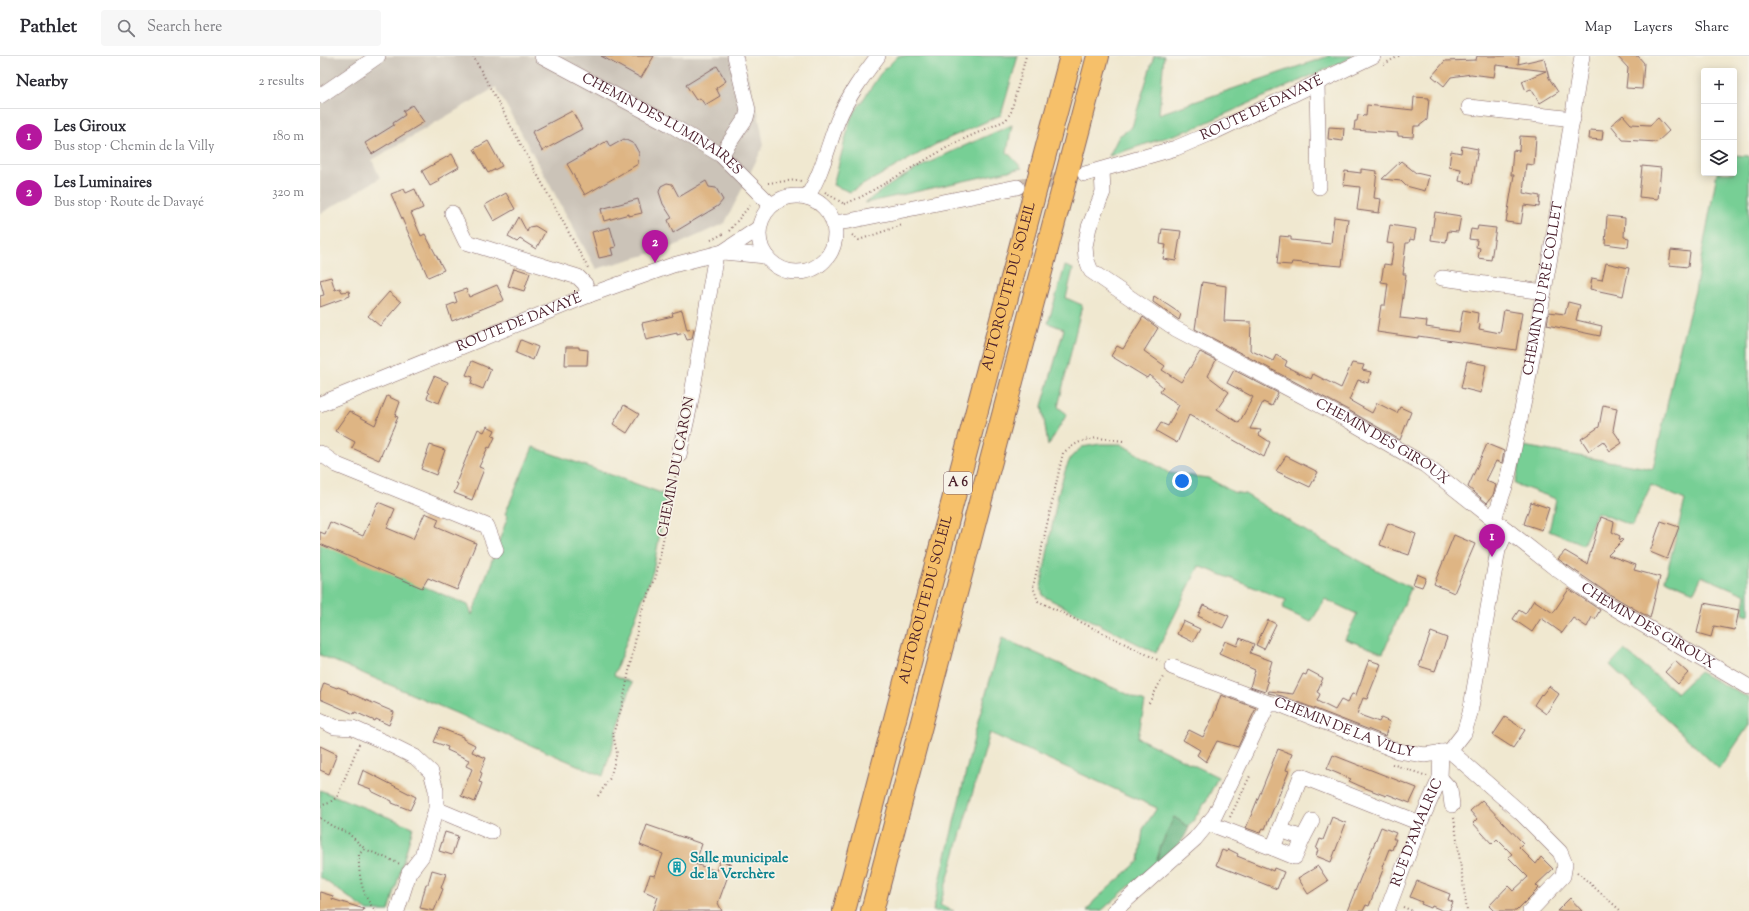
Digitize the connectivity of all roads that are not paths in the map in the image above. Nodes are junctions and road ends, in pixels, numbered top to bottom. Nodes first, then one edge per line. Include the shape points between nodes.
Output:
1 (378, 56) edge
2 (542, 56) edge
3 (736, 56) edge
4 (878, 56) edge
5 (1071, 56) edge
6 (1098, 56) edge
7 (1373, 56) edge
8 (1582, 56) edge
9 (1317, 83) junction
10 (320, 96) edge
11 (1469, 107) dead end
12 (1573, 119) junction
13 (720, 155) junction
14 (1102, 170) junction
15 (1085, 174) tunnel mouth
16 (1017, 187) tunnel mouth
17 (1319, 187) dead end
18 (807, 197) junction
19 (770, 206) junction
20 (452, 212) dead end
21 (834, 223) junction
22 (759, 228) junction
23 (720, 253) junction
24 (766, 256) junction
25 (1442, 278) dead end
26 (1544, 292) junction
27 (589, 295) junction
28 (320, 404) edge
29 (320, 453) edge
30 (679, 455) road end
31 (1494, 519) junction
32 (1508, 530) junction
33 (496, 550) dead end
34 (1172, 667) road end
35 (1749, 687) edge
36 (1271, 704) junction
37 (320, 720) edge
38 (1445, 752) junction
39 (1440, 778) junction
40 (1452, 805) road end
41 (436, 809) junction
42 (1312, 821) dead end
43 (1208, 823) junction
44 (1420, 823) junction
45 (1280, 830) junction
46 (491, 832) dead end
47 (1303, 838) junction
48 (1273, 848) junction
49 (397, 911) edge
50 (844, 911) edge
51 (872, 911) edge
52 (1114, 911) edge
53 (1387, 911) edge
54 (1530, 911) edge

1 - 10 street
2 - 13 street, CHEMIN DES LUMINAIRES via 671,125
3 - 13 street via 748,110 746,118
4 - 18 street via 854,88 838,119 814,186
5 - 50 highway, AUTOROUTE DU SOLEIL / A 6
6 - 51 highway, AUTOROUTE DU SOLEIL / A 6
7 - 9 street, ROUTE DE DAVAYÉ
8 - 12 street, CHEMIN DU PRÉ COLLET
9 - 14 street, ROUTE DE DAVAYÉ via 1176,148
9 - 17 street
11 - 12 street
12 - 26 street, CHEMIN DU PRÉ COLLET
13 - 19 street, CHEMIN DES LUMINAIRES
14 - 15 street, ROUTE DE DAVAYÉ
14 - 31 street, CHEMIN DES GIROUX via 1103,192 1089,227 1085,246 1091,271 1176,329 1346,418 1425,465
16 - 21 street
18 - 19 street via 783,198
18 - 21 street via 819,202 828,211
19 - 22 street via 761,219
20 - 27 street via 466,242 578,277 585,284
21 - 24 street via 833,246 828,257 819,265 797,272 785,270 774,265
22 - 23 street, ROUTE DE DAVAYÉ
22 - 24 street via 761,248
23 - 24 street, ROUTE DE DAVAYÉ
23 - 27 street, ROUTE DE DAVAYÉ via 673,265
23 - 30 street, CHEMIN DU CARON
25 - 26 street
26 - 31 street, CHEMIN DU PRÉ COLLET via 1507,481
27 - 28 street, ROUTE DE DAVAYÉ
29 - 33 street via 337,464 487,526
31 - 32 street, CHEMIN DES GIROUX
32 - 35 street, CHEMIN DES GIROUX via 1600,600
32 - 38 street via 1498,550 1470,713 1464,733
34 - 36 street
36 - 38 street, CHEMIN DE LA VILLY via 1302,712 1398,751 1425,755
36 - 43 street, CHEMIN DE LA VILLY via 1267,707 1215,815
37 - 41 street via 336,727 353,728 415,757 431,772 436,790
38 - 39 street, RUE D'AMALRIC
38 - 54 street via 1521,813 1560,852 1565,864 1563,876
39 - 40 street via 1450,789
39 - 44 street, RUE D'AMALRIC
41 - 46 street
41 - 49 street via 422,856 412,870
42 - 47 street
43 - 48 street
43 - 52 street, CHEMIN DE LA VILLY via 1195,839
44 - 45 street via 1301,776
44 - 53 street, RUE D'AMALRIC
45 - 47 street
45 - 48 street
47 - 48 street via 1295,857

